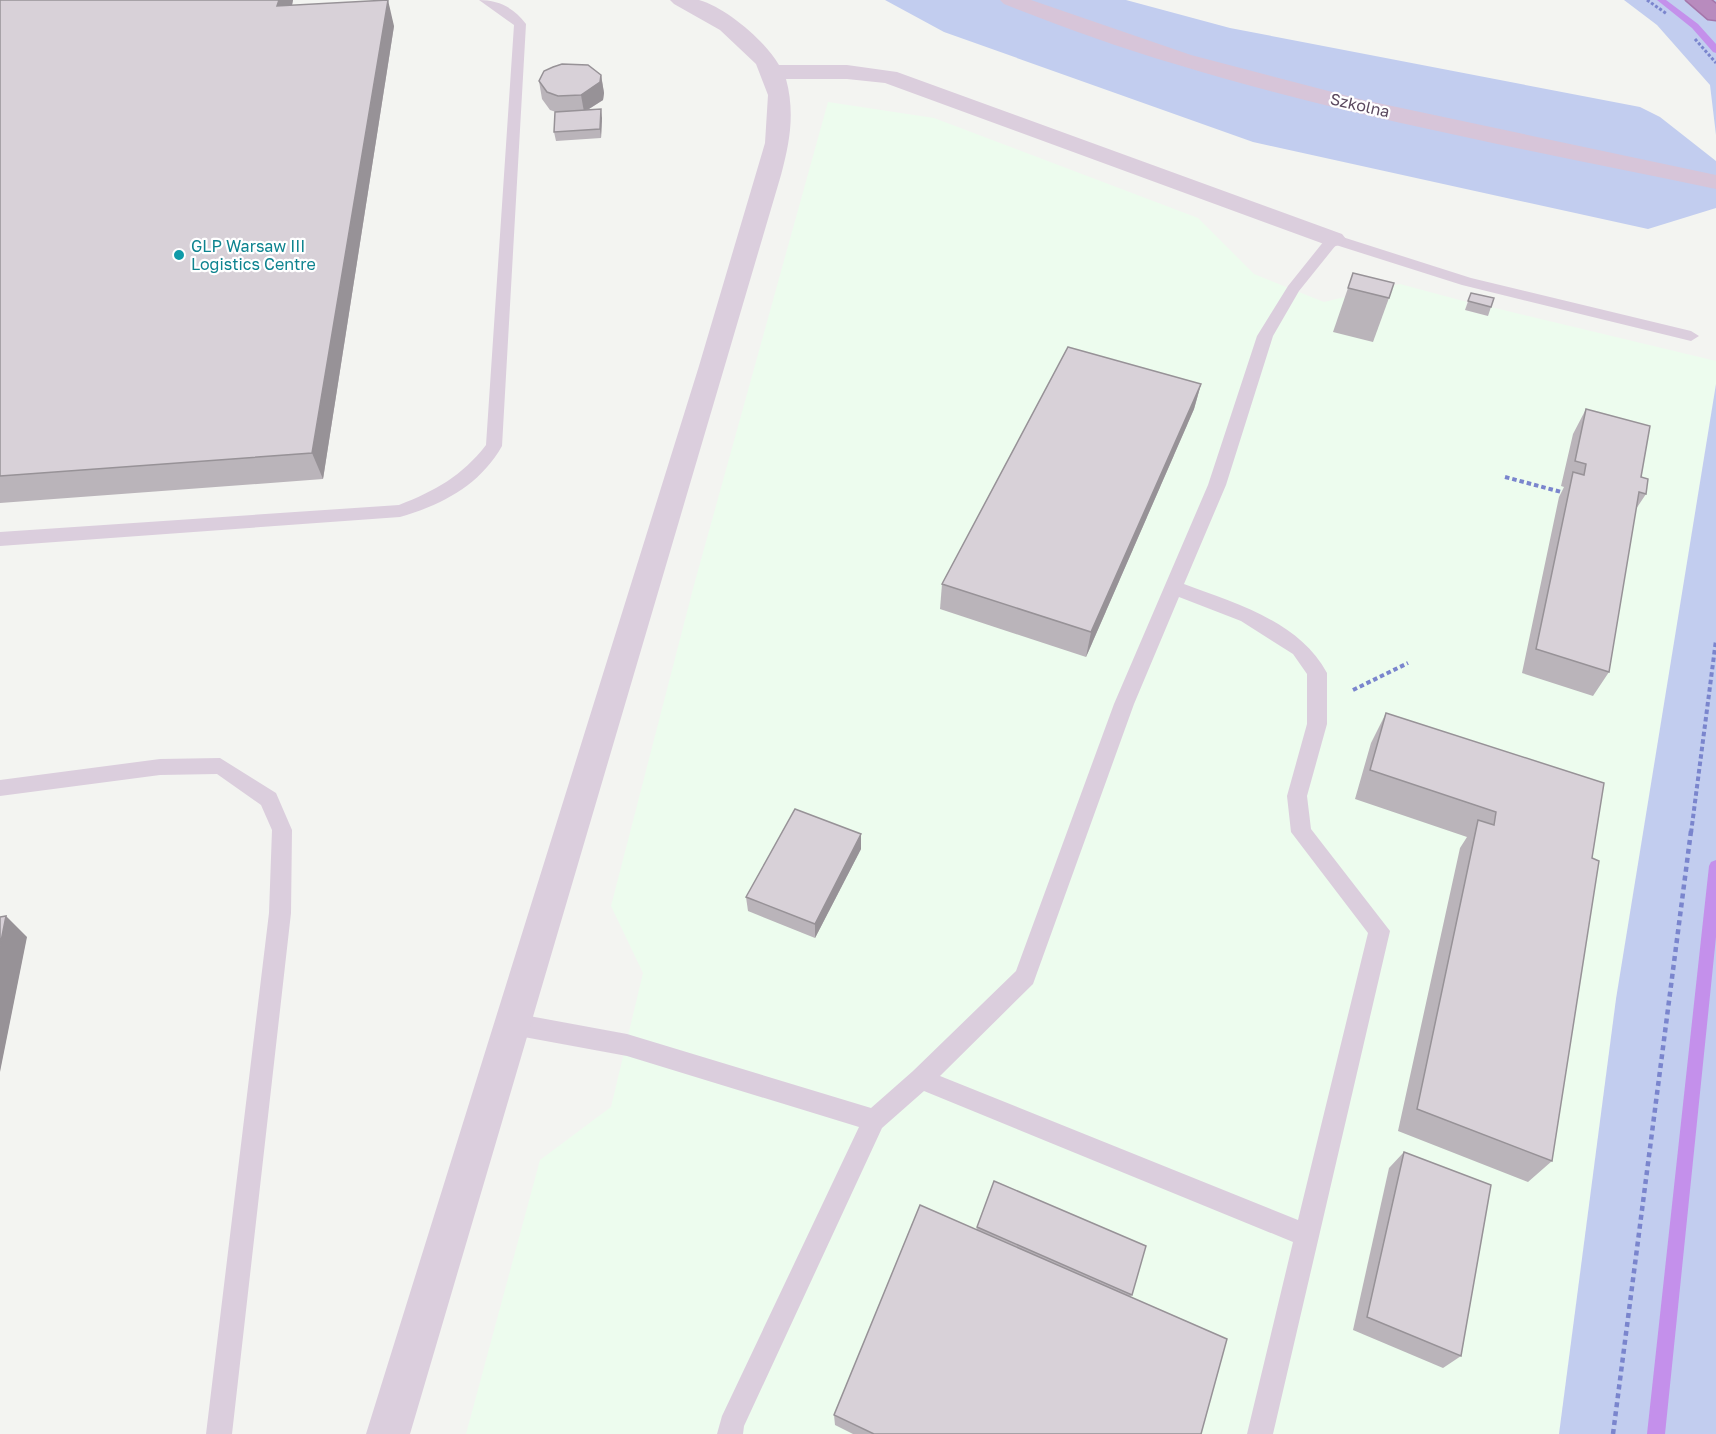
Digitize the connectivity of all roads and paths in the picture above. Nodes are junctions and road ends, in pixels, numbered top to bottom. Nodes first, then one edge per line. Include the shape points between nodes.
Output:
1 (485, 0) edge
2 (681, 0) edge
3 (1011, 0) edge
4 (1697, 0) edge
5 (1716, 14) edge
6 (770, 72) junction
7 (1716, 182) edge
8 (1333, 239) junction
9 (1691, 336) dead end
10 (1505, 477) dead end
11 (1571, 495) edge
12 (0, 539) edge
13 (1173, 587) junction
14 (1716, 640) edge
15 (1408, 663) dead end
16 (1353, 690) dead end
17 (0, 788) edge
18 (513, 1024) junction
19 (921, 1079) junction
20 (874, 1120) junction
21 (1306, 1235) junction
22 (219, 1434) edge
23 (388, 1434) edge
24 (730, 1434) edge
25 (1260, 1434) edge
26 (1613, 1434) edge

1 - 12 lane via 520,24 494,446 474,474 445,495 400,511
2 - 6 street via 736,31 758,50
3 - 7 street, Szkolna via 1150,50 1261,81
4 - 5 highway
6 - 8 street via 846,72 889,77
6 - 18 street via 779,94 780,124 763,192
8 - 9 lane via 1467,282
8 - 13 lane via 1293,289 1265,336 1217,485
10 - 11 path
13 - 19 lane via 1124,704 1025,977
13 - 21 lane via 1248,616 1300,649 1317,673 1317,724 1297,796 1301,832 1379,931
14 - 26 path
15 - 16 path
17 - 22 lane via 160,767 220,766 269,799 282,830 280,913
18 - 20 lane via 627,1045
18 - 23 street
19 - 20 lane
19 - 21 lane
20 - 24 lane
21 - 25 lane

